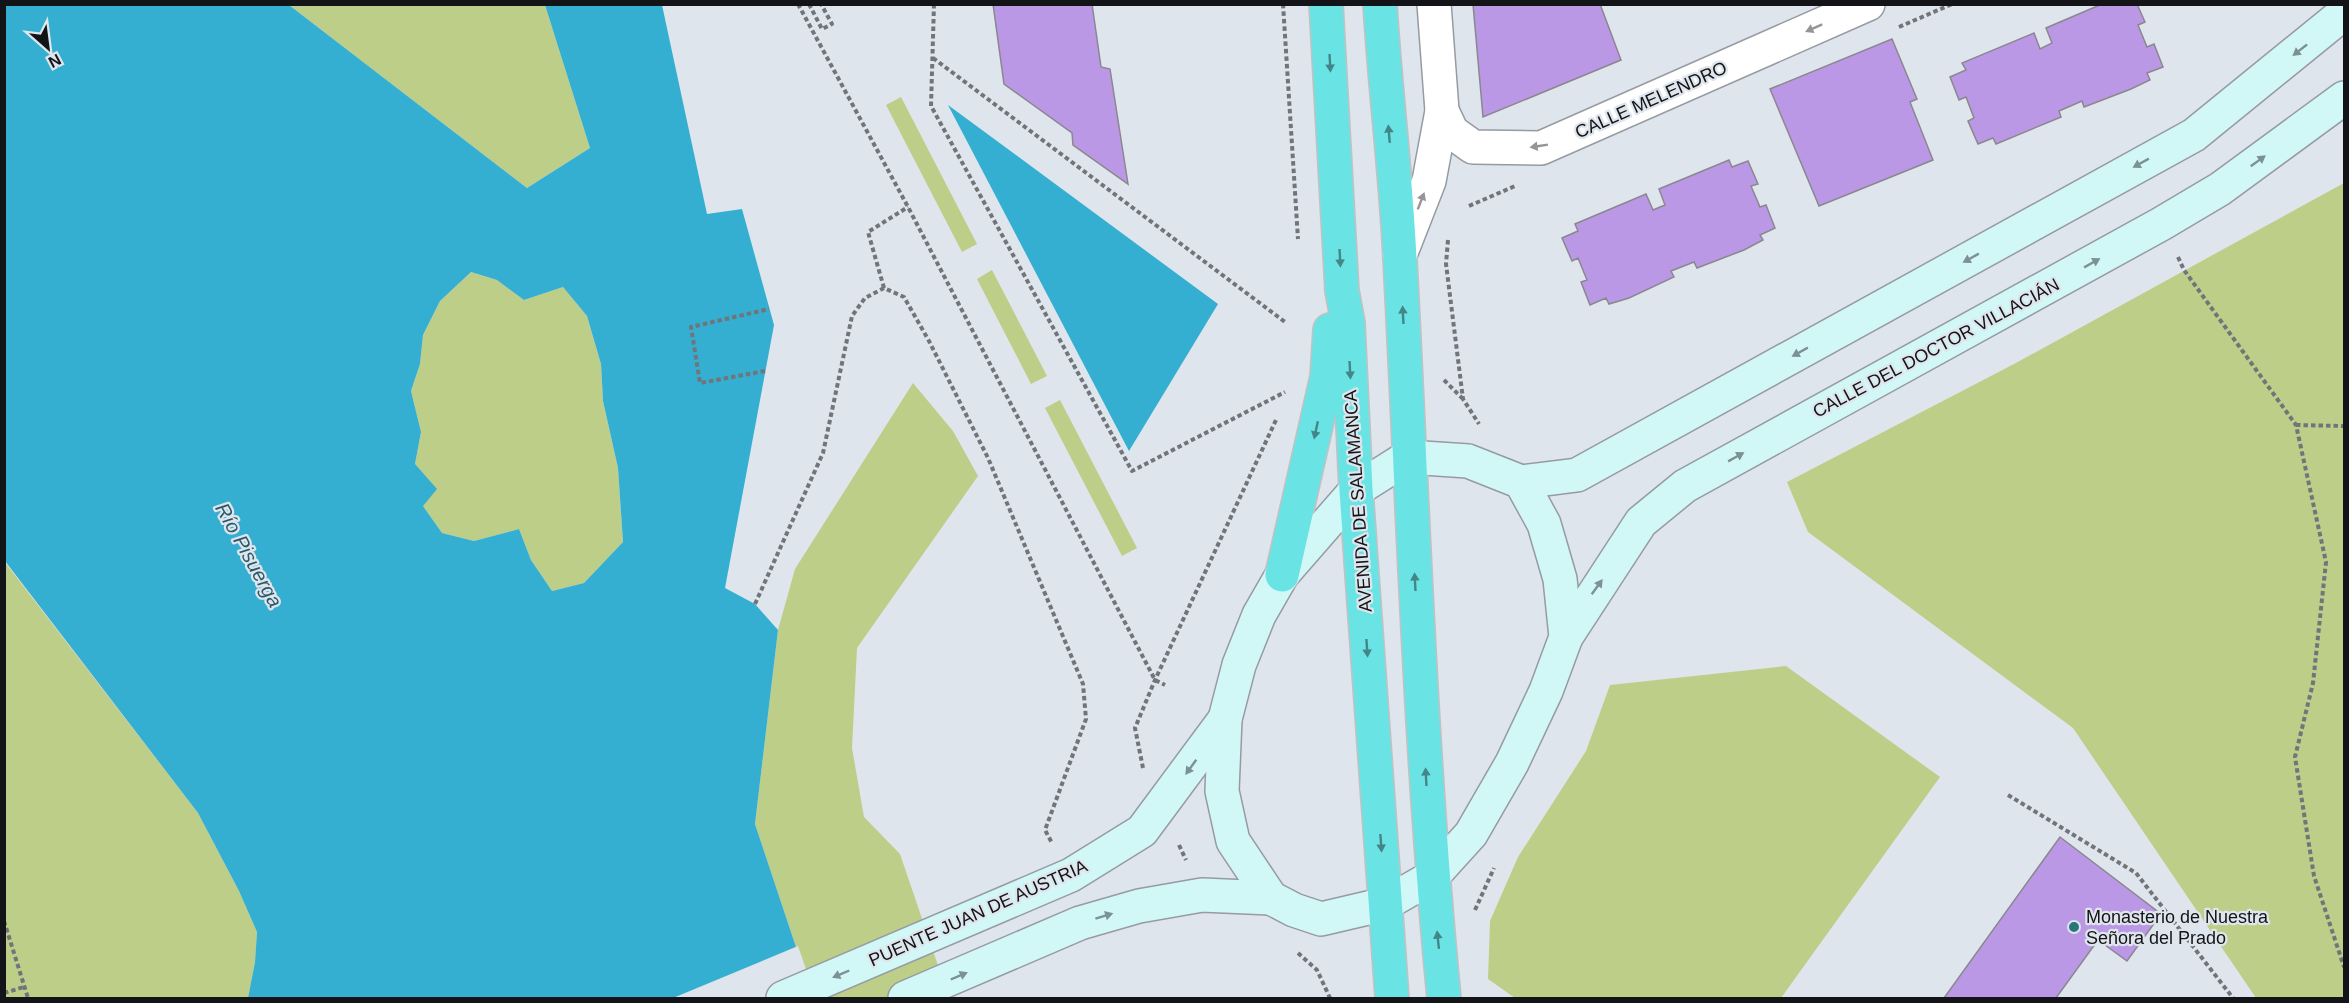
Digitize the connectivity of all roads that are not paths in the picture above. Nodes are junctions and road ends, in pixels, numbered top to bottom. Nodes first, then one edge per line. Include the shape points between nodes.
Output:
1 (1326, 4) edge
2 (1380, 4) edge
3 (1434, 4) edge
4 (1868, 4) edge
5 (2344, 13) edge
6 (2344, 98) edge
7 (1443, 111) junction
8 (1400, 255) junction
9 (1342, 291) junction
10 (1408, 458) junction
11 (1521, 482) junction
12 (1356, 490) junction
13 (1282, 575) junction
14 (1566, 637) junction
15 (1225, 719) junction
16 (1432, 877) junction
17 (1271, 898) junction
18 (1385, 904) junction
19 (783, 999) edge
20 (905, 999) edge
21 (1392, 999) edge
22 (1444, 999) edge

1 -> 9 highway, AVENIDA DE SALAMANCA
8 -> 2 highway
3 - 7 street
4 -> 7 street, CALLE MELENDRO via 1541,147 1473,147 1452,132
5 -> 11 main road via 2194,135 1577,475
14 -> 6 main road, CALLE DEL DOCTOR VILLACIÁN via 1641,522 1685,486 2161,224 2220,189
8 -> 7 street via 1429,181
10 -> 8 highway
9 -> 12 highway, AVENIDA DE SALAMANCA via 1348,323
9 -> 13 highway via 1331,323 1327,377
10 - 11 main road via 1468,461
10 - 12 main road
16 -> 10 highway
11 - 14 main road via 1545,524 1560,579
12 - 13 main road
12 -> 18 highway, AVENIDA DE SALAMANCA
13 - 15 main road via 1259,615 1239,665
14 - 16 main road via 1512,763 1471,834
15 - 17 main road via 1222,791 1233,841
15 -> 19 main road, PUENTE JUAN DE AUSTRIA via 1154,796 1142,831 1071,875
16 - 18 main road
22 -> 16 highway
17 - 18 main road via 1321,919
20 -> 17 main road via 1080,923 1139,906 1203,895
18 - 21 highway, AVENIDA DE SALAMANCA

